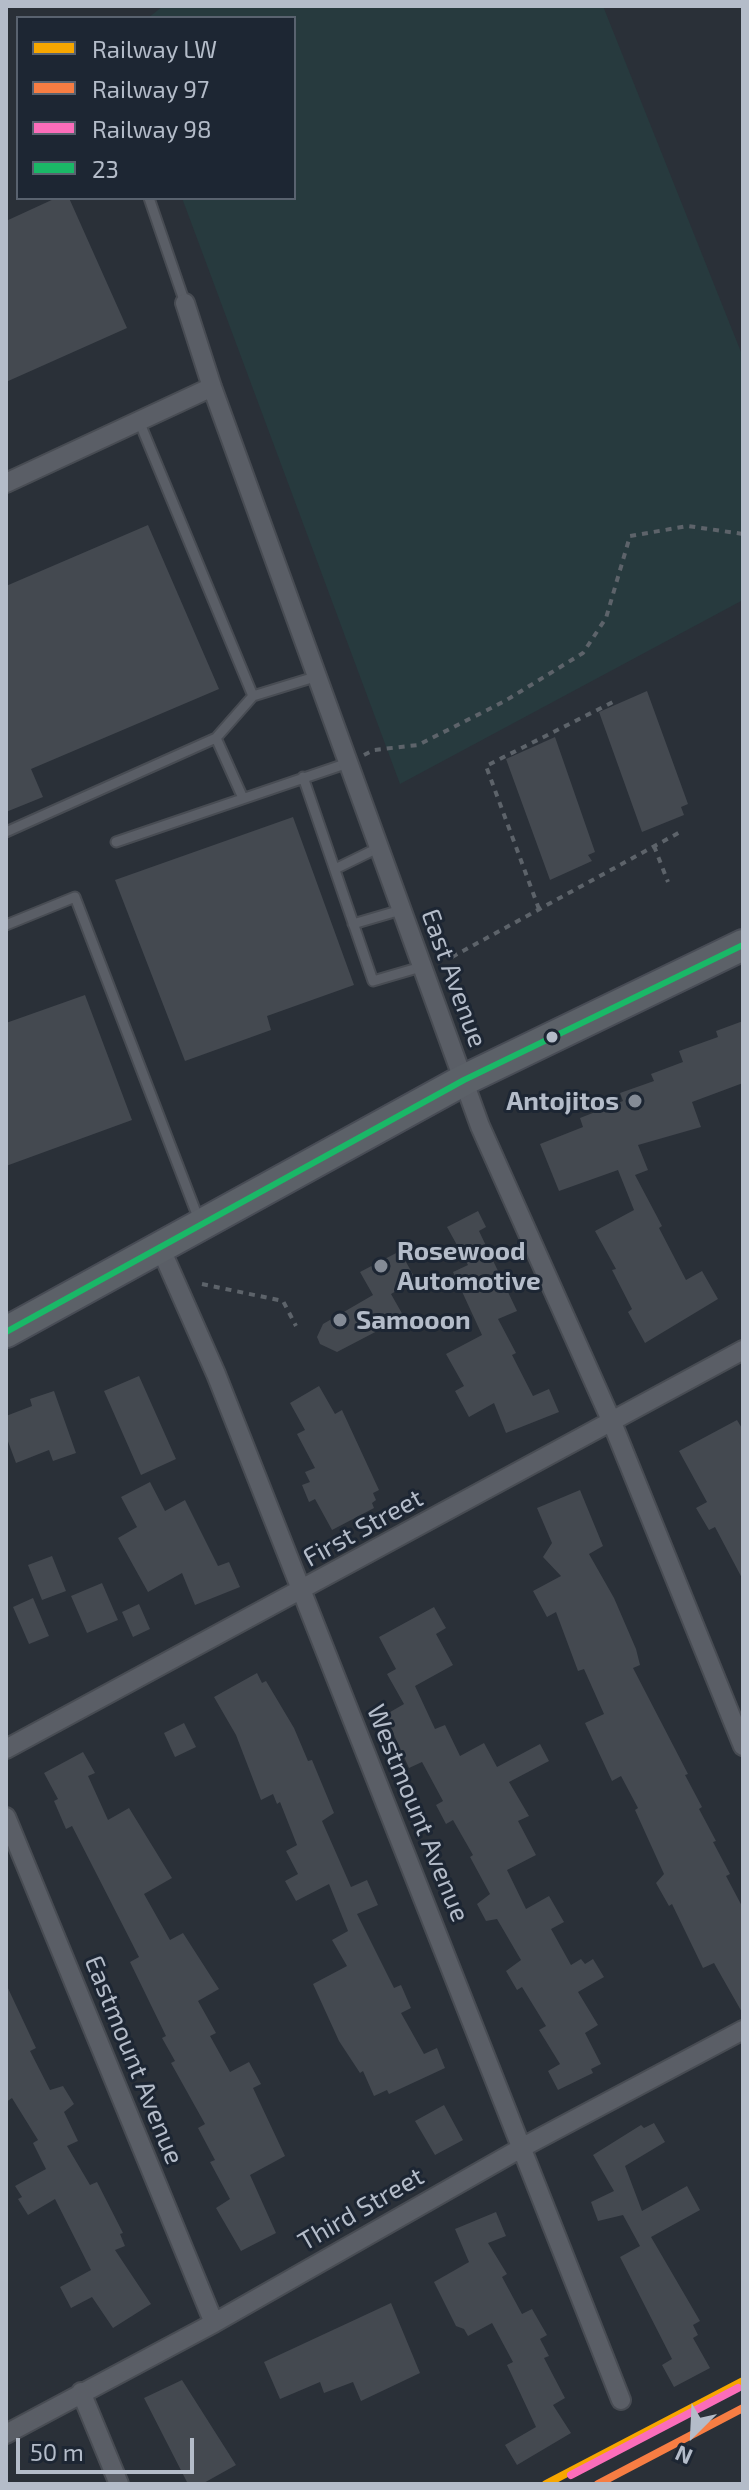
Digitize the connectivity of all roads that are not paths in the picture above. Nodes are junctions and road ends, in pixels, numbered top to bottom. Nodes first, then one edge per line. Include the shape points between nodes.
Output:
1 (150, 200) edge
2 (185, 303) joint
3 (212, 387) junction
4 (139, 421) junction
5 (6, 483) edge
6 (319, 676) junction
7 (253, 696) junction
8 (216, 738) junction
9 (350, 762) junction
10 (303, 777) junction
11 (242, 796) junction
12 (6, 832) edge
13 (116, 842) dead end
14 (380, 847) junction
15 (335, 869) junction
16 (401, 910) junction
17 (353, 924) junction
18 (6, 925) edge
19 (743, 945) edge
20 (421, 967) junction
21 (464, 1080) junction
22 (200, 1223) junction
23 (160, 1247) junction
24 (6, 1332) edge
25 (743, 1350) edge
26 (611, 1420) junction
27 (302, 1591) junction
28 (743, 1746) edge
29 (6, 1749) edge
30 (6, 1817) edge
31 (743, 2030) edge
32 (523, 2147) junction
33 (214, 2323) junction
34 (81, 2392) junction
35 (621, 2400) dead end
36 (6, 2434) edge
37 (119, 2484) edge

1 - 2 lane
2 - 3 street, East Avenue
3 - 4 street
3 - 6 street, East Avenue
4 - 5 street
4 - 7 lane
6 - 7 lane
6 - 9 street, East Avenue
7 - 8 lane
8 - 11 lane
8 - 12 lane
9 - 10 lane
9 - 14 street, East Avenue
10 - 11 lane
10 - 15 lane
11 - 13 lane
14 - 15 lane
14 - 16 street, East Avenue
15 - 17 lane
16 - 17 lane
16 - 20 street, East Avenue
17 - 20 lane via 373,981
18 - 22 lane via 75,897
19 - 21 main road
20 - 21 street, East Avenue
21 - 22 main road
21 - 26 street, East Avenue
22 - 23 main road
23 - 24 main road
23 - 27 street, Westmount Avenue
25 - 26 street, First Street
26 - 27 street, First Street
26 - 28 street, East Avenue
27 - 29 street, First Street
27 - 32 street, Westmount Avenue
30 - 33 street, Eastmount Avenue
31 - 32 street, Third Street
32 - 33 street, Third Street
32 - 35 street, Westmount Avenue
33 - 34 street, Third Street
34 - 36 street, Third Street
34 - 37 street

